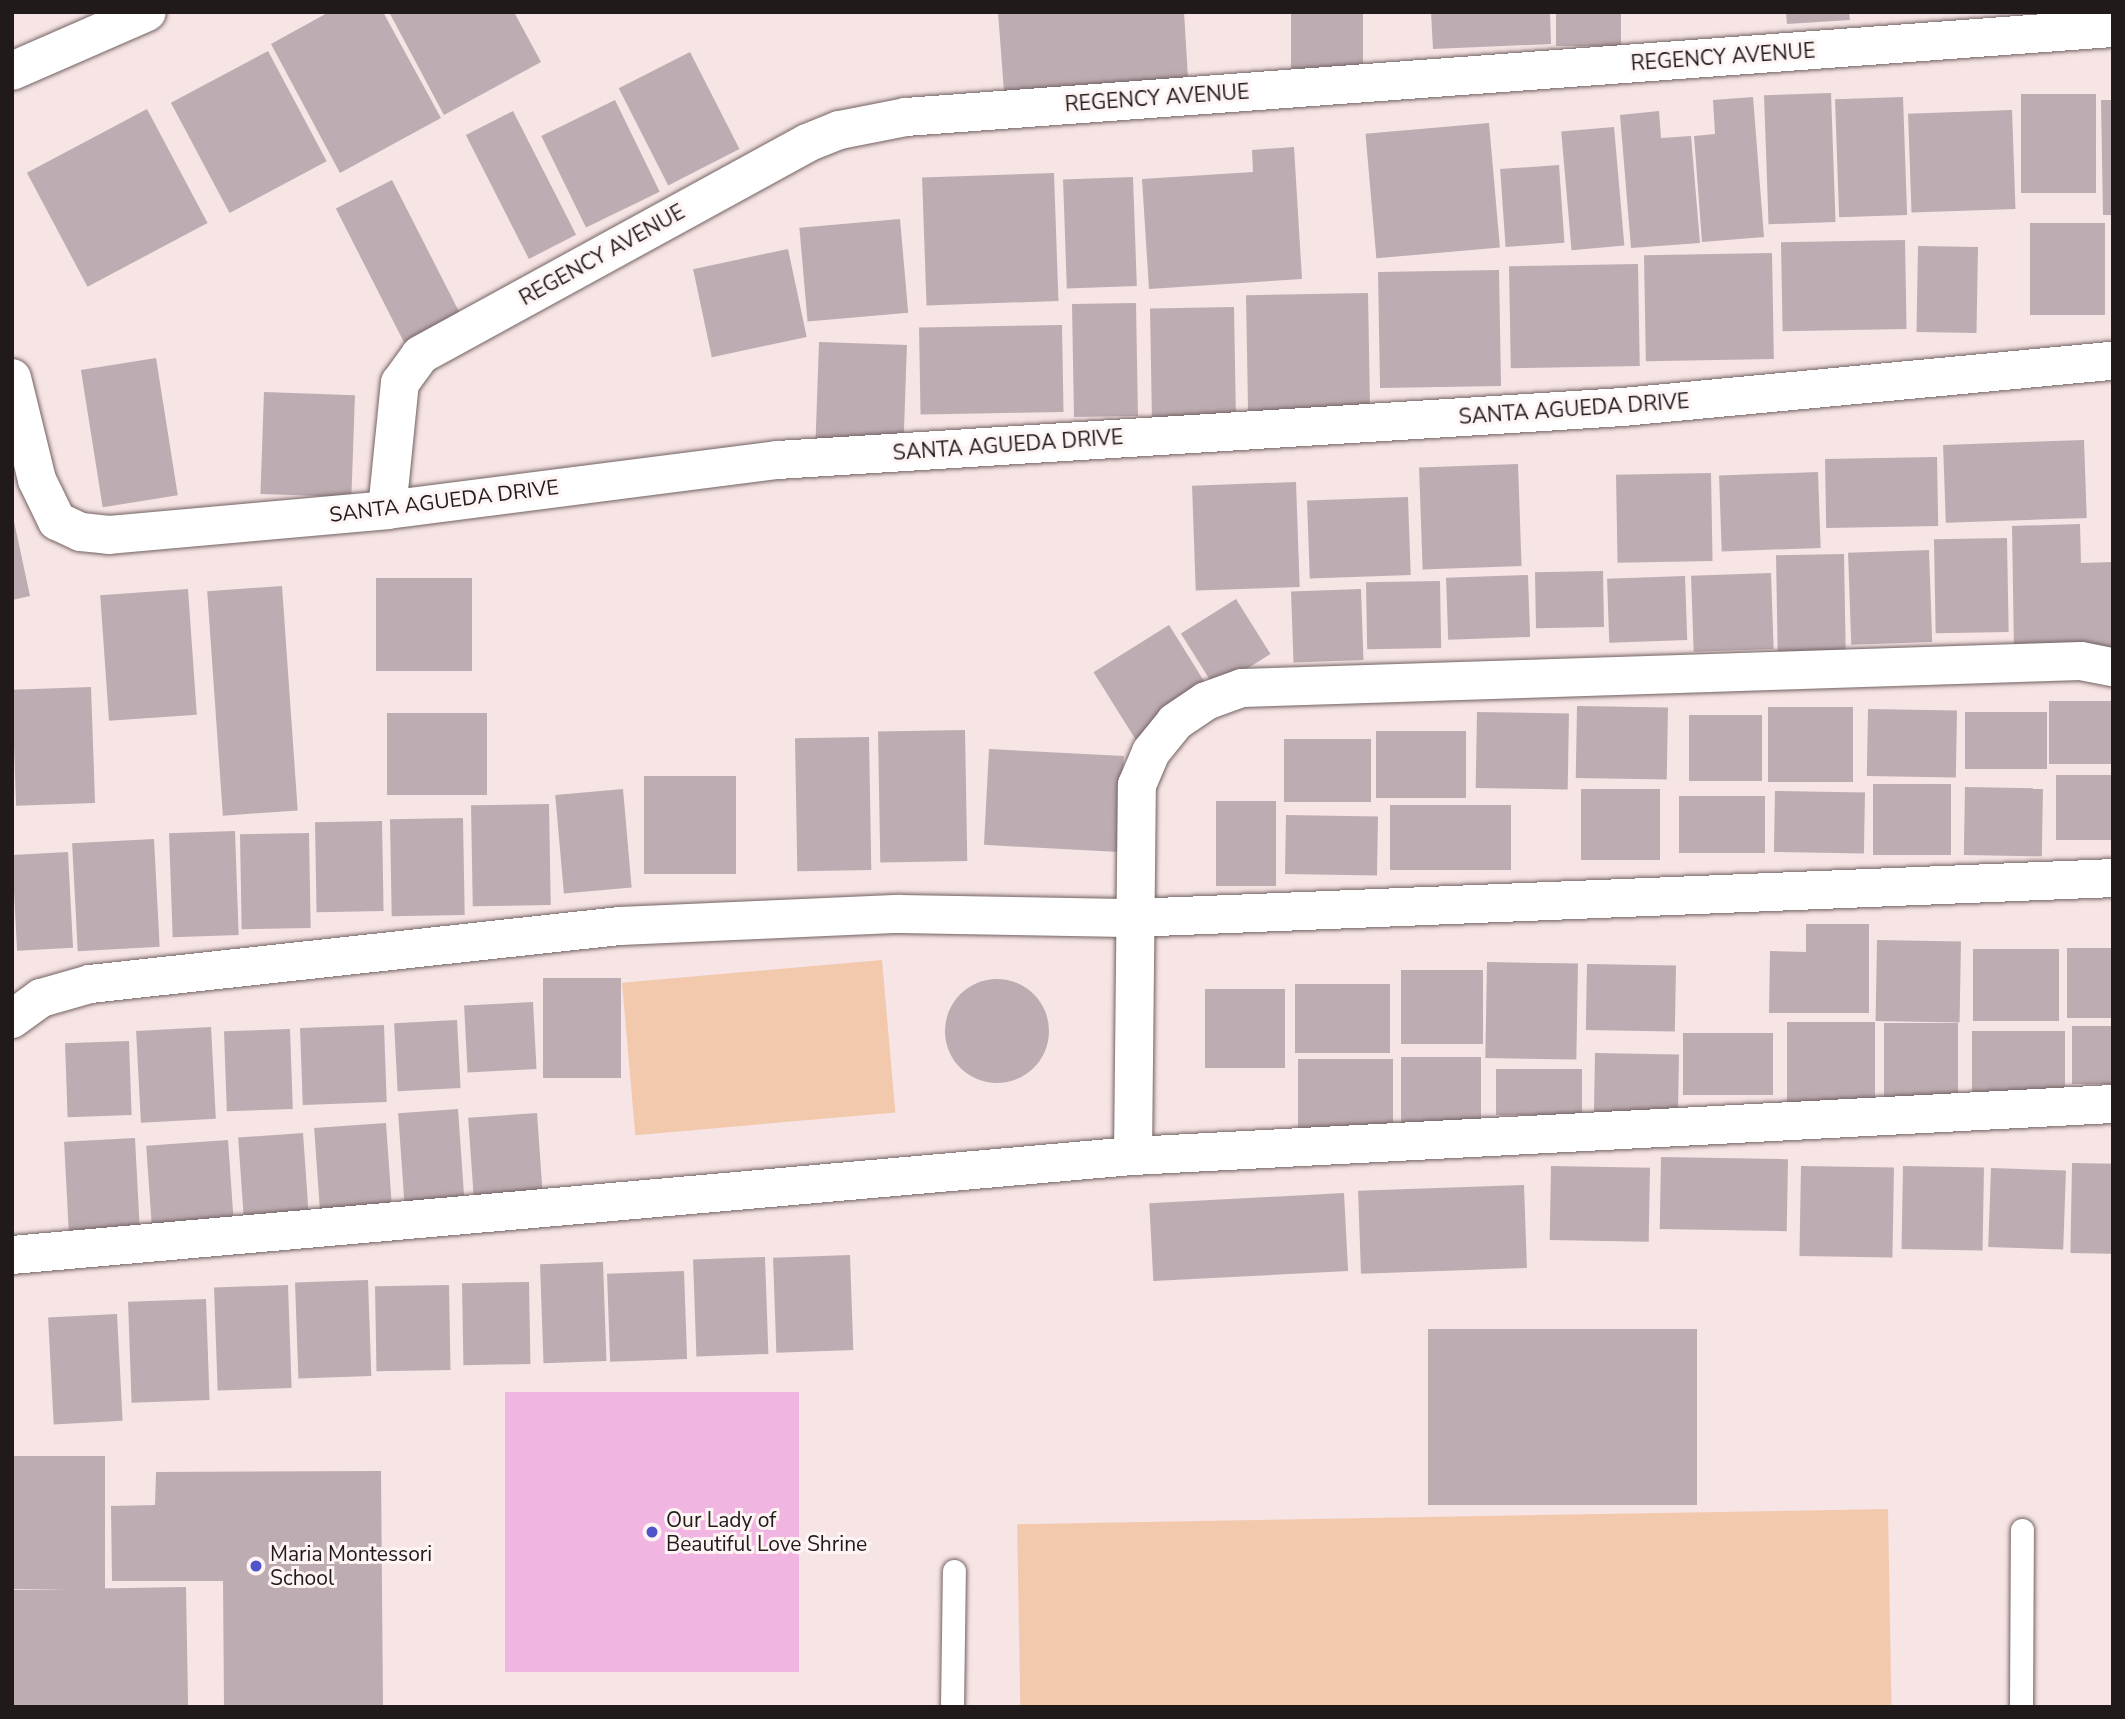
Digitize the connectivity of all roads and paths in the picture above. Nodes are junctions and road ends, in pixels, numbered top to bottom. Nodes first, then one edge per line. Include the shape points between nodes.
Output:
1 (147, 12) edge
2 (2113, 28) edge
3 (12, 71) edge
4 (2113, 361) edge
5 (12, 378) edge
6 (387, 510) junction
7 (2113, 667) edge
8 (2113, 878) edge
9 (1132, 918) junction
10 (12, 1019) edge
11 (2113, 1104) edge
12 (1133, 1156) junction
13 (12, 1255) edge
14 (2022, 1530) dead end
15 (954, 1571) dead end
16 (953, 1707) edge
17 (2021, 1707) edge

1 - 3 street
2 - 6 street, REGENCY AVENUE via 906,117 841,130 807,143 420,355 400,383
4 - 6 street, SANTA AGUEDA DRIVE via 1623,407 778,460
5 - 6 street, SANTA AGUEDA DRIVE via 47,503 57,521 81,532 109,535
7 - 9 street via 2081,661 1242,688 1206,701 1175,722 1151,752 1137,785
8 - 9 street
9 - 10 street via 886,914 620,926 90,984 41,998
9 - 12 street
11 - 12 street
12 - 13 street
14 - 17 lane
15 - 16 lane

